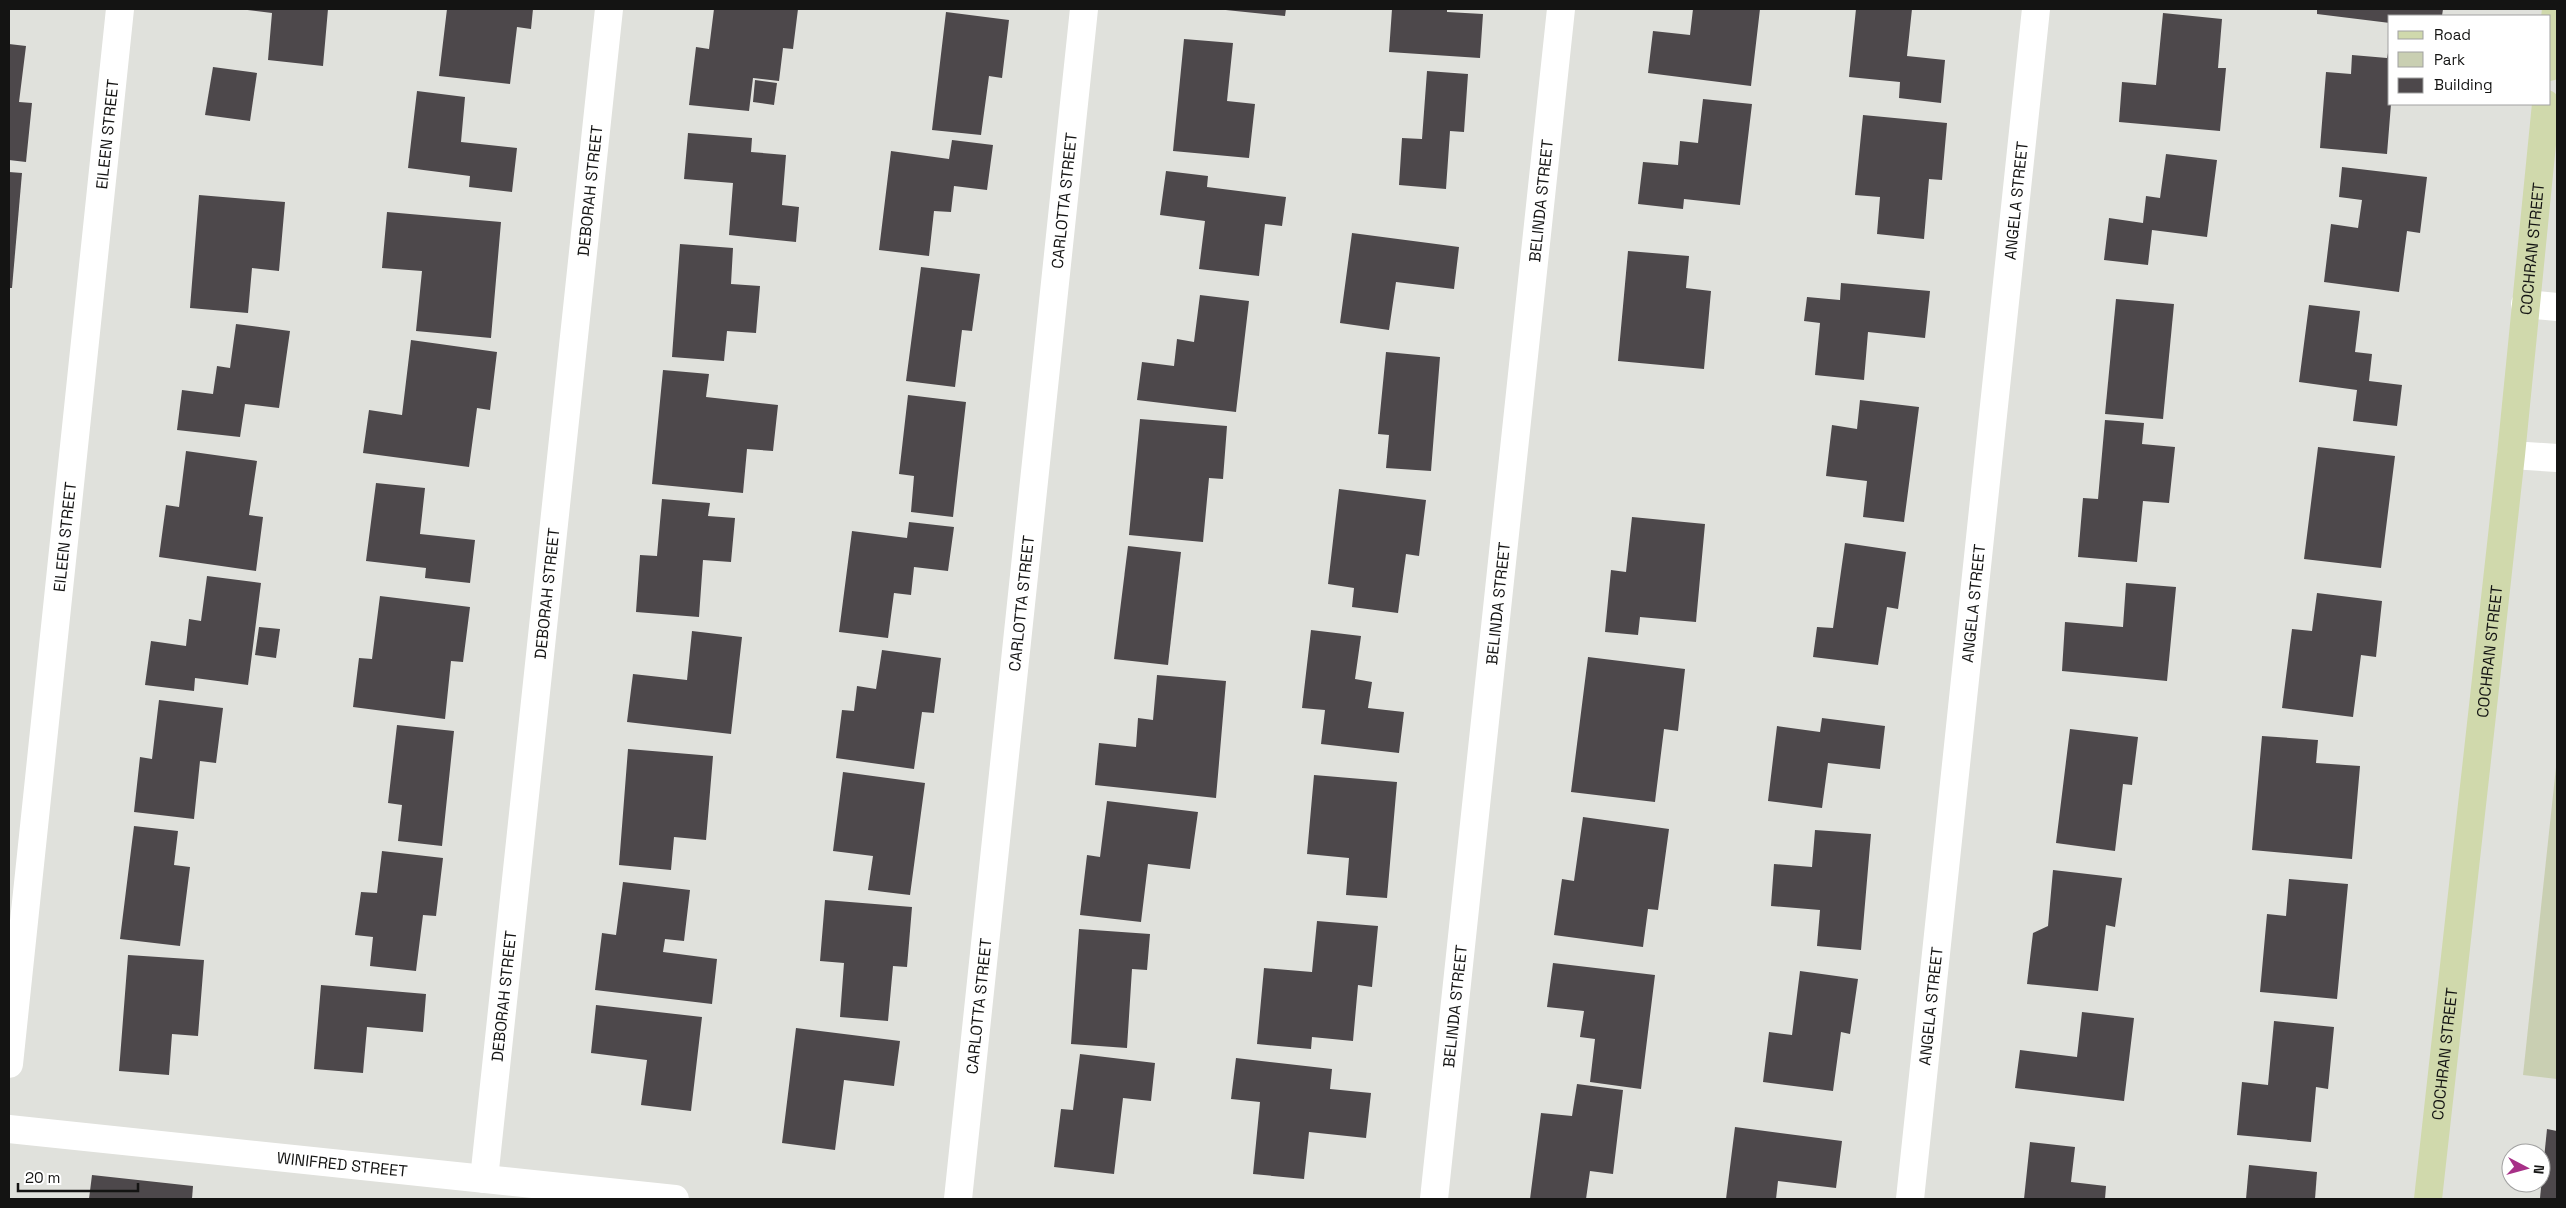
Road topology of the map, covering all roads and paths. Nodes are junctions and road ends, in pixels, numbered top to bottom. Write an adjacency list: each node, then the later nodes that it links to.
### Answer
1 (120, 9): 13 (street, EILEEN STREET)
2 (609, 9): 15 (street, DEBORAH STREET)
3 (1084, 9): 17 (street, CARLOTTA STREET)
4 (1561, 9): 18 (street, BELINDA STREET)
5 (2036, 9): 19 (street, ANGELA STREET)
6 (2556, 9): 7 (main road)
7 (2551, 57)
8 (2546, 105): 9 (main road, COCHRAN STREET)
9 (2525, 304): 10 (street); 11 (main road, COCHRAN STREET)
10 (2557, 307)
11 (2511, 455): 12 (street); 20 (main road, COCHRAN STREET)
12 (2557, 458)
13 (9, 1064)
14 (9, 1128): 15 (street, WINIFRED STREET)
15 (484, 1179): 16 (street, WINIFRED STREET)
16 (675, 1199)
17 (958, 1199)
18 (1434, 1199)
19 (1910, 1199)
20 (2428, 1199)

